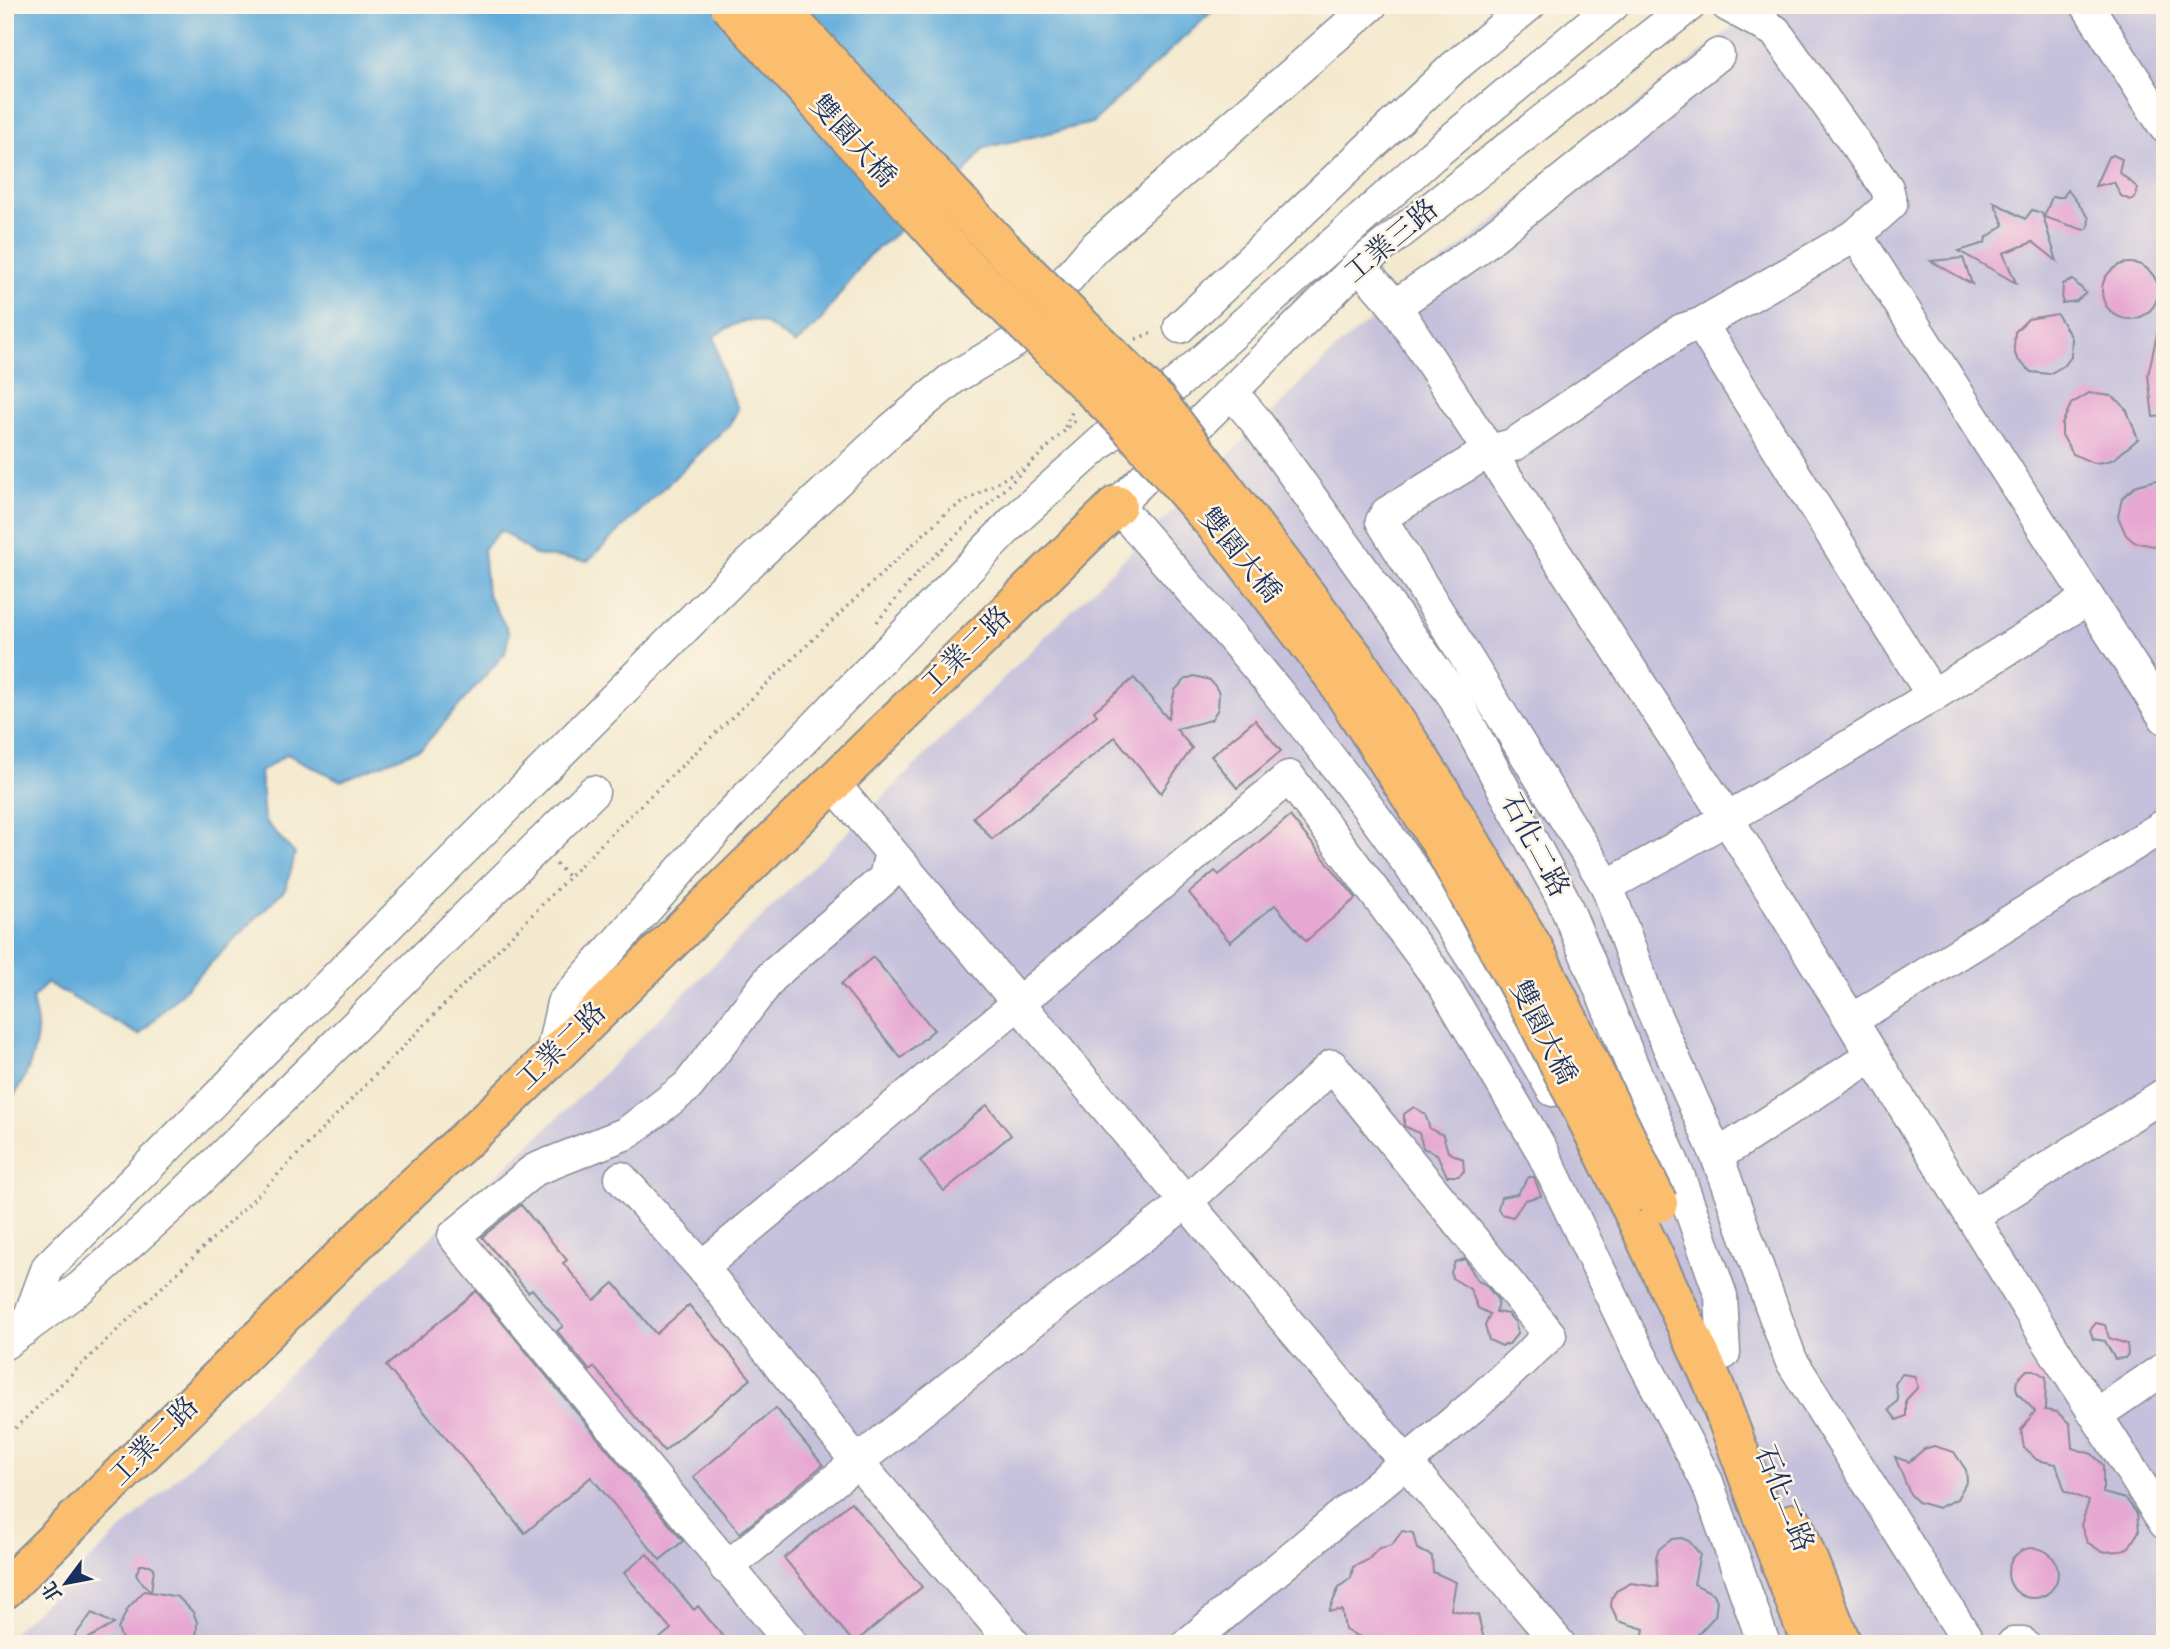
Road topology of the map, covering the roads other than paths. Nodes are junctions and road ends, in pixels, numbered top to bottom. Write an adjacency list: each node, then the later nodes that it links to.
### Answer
1 (729, 5): 18 (main road, 雙園大橋, bridge)
2 (776, 5): 17 (main road, 雙園大橋, bridge)
3 (1371, 5): 41 (street)
4 (1529, 5): 15 (street)
5 (1613, 5): 17 (street)
6 (1690, 5): 12 (street, 工業三路)
7 (1727, 5): 11 (street)
8 (2087, 5): 10 (street)
9 (1718, 55): 13 (street)
10 (2165, 127)
11 (1856, 235): 14 (street); 21 (street)
12 (1359, 265): 13 (street); 16 (street, 工業三路)
13 (1395, 306): 19 (street)
14 (1701, 324): 19 (street); 22 (street)
15 (1180, 327)
16 (1232, 393): 20 (street, 工業三路); 42 (street, 石化二路)
17 (1157, 401): 37 (main road, 雙園大橋, bridge)
18 (1125, 421): 33 (street); 37 (main road, 雙園大橋, bridge)
19 (1489, 451): 26 (street); 29 (street)
20 (1117, 505): 24 (main road, 工業二路); 42 (street, 石化二路)
21 (2087, 598): 22 (street); 23 (street)
22 (1933, 696): 26 (street)
23 (2165, 718)
24 (832, 782): 28 (street); 33 (main road, 工業二路)
25 (593, 792): 41 (street)
26 (1728, 820): 29 (street); 31 (street)
27 (2165, 825): 31 (street)
28 (891, 852): 30 (street); 48 (street)
29 (1607, 886): 35 (street)
30 (1019, 1004): 38 (street); 40 (street); 54 (street)
31 (1852, 1020): 32 (street)
32 (1873, 1055): 35 (street); 39 (street)
33 (551, 1058): 49 (main road, 工業二路)
34 (2165, 1094): 39 (street)
35 (1717, 1156): 57 (street)
36 (621, 1178): 40 (street)
37 (1642, 1200): 42 (main road, 石化二路)
38 (1186, 1202): 45 (street); 45 (street); 46 (street)
39 (1972, 1216): 44 (street)
40 (702, 1266): 46 (street)
41 (15, 1336)
42 (1718, 1368): 55 (main road, 石化二路); 56 (main road, 石化二路)
43 (2165, 1368): 44 (street)
44 (2096, 1415): 47 (street)
45 (1408, 1461): 52 (street); 53 (street)
46 (858, 1463): 48 (street); 51 (street)
47 (2165, 1523)
48 (726, 1568): 50 (street)
49 (5, 1589)
50 (792, 1644)
51 (1014, 1644)
52 (1188, 1644)
53 (1559, 1644)
54 (1763, 1644)
55 (1811, 1644)
56 (1842, 1644)
57 (1970, 1644)
58 (2013, 1644): 59 (street)
59 (2023, 1644)

